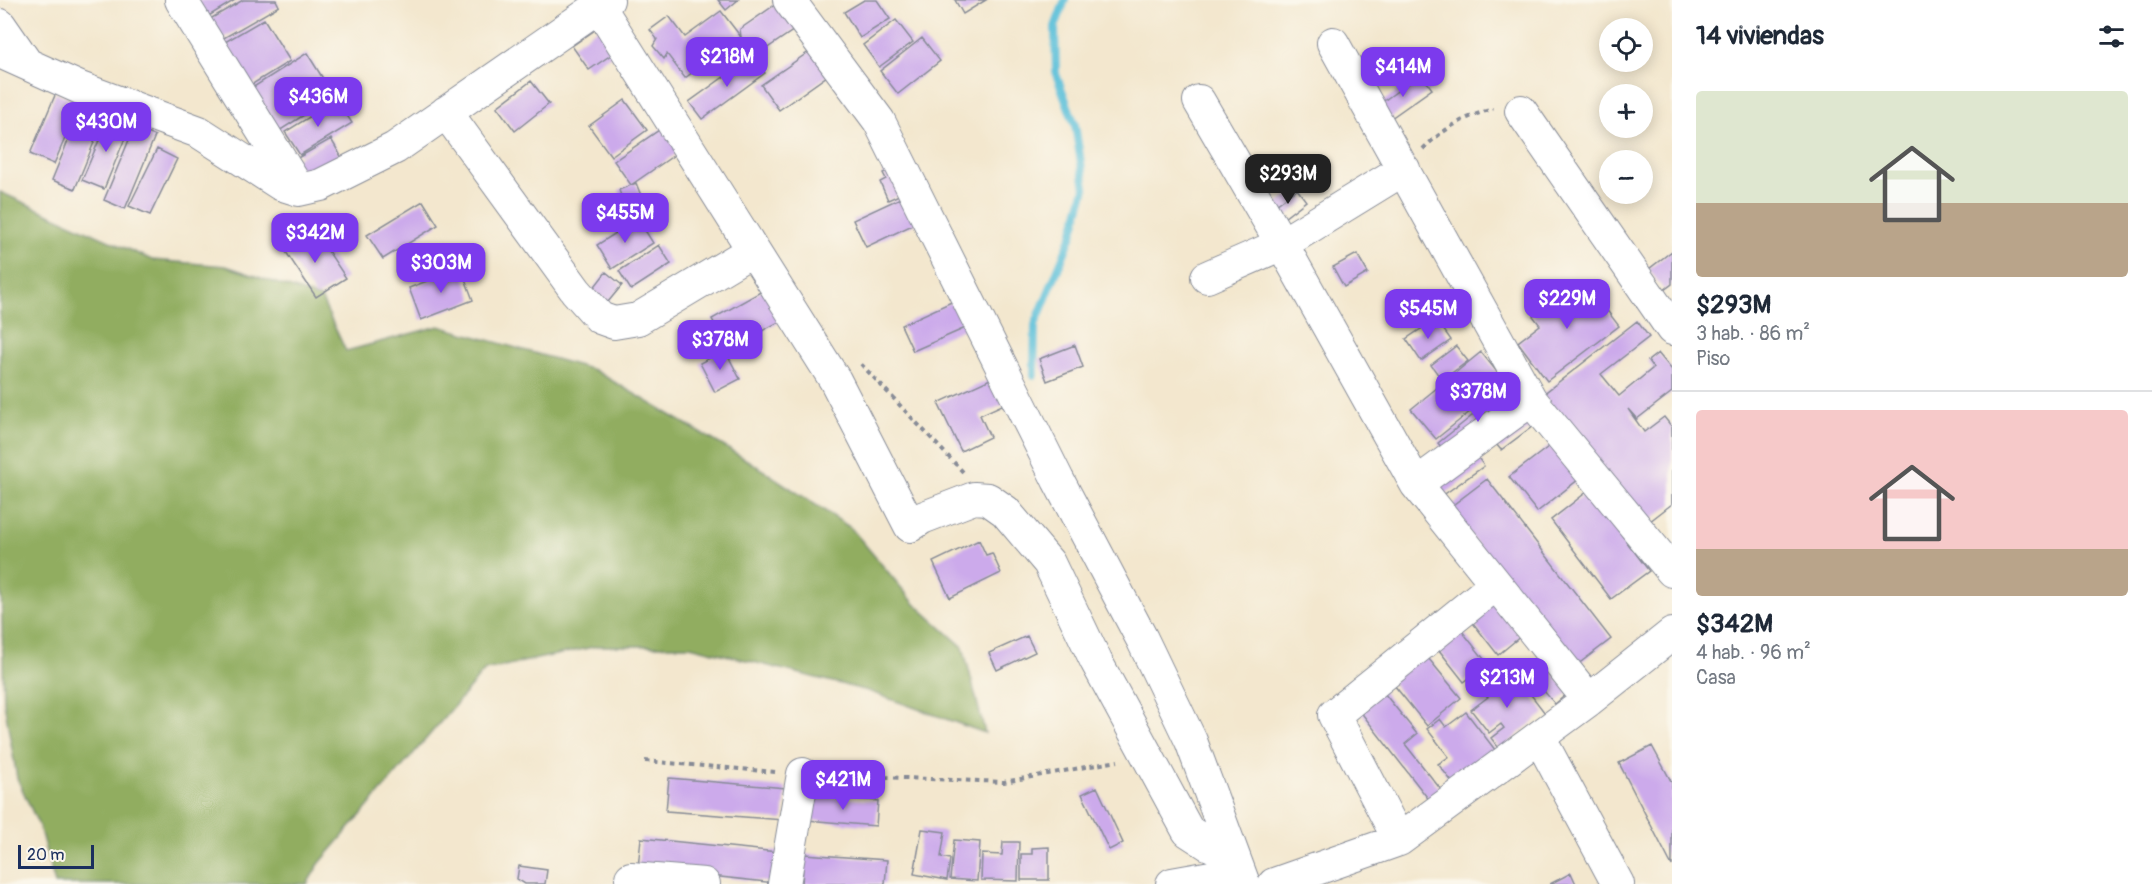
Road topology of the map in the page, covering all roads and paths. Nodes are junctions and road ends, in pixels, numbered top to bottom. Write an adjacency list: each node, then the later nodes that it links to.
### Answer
1 (181, 0): 11 (street)
2 (789, 0): 23 (street)
3 (604, 3): 9 (street); 13 (street)
4 (0, 25): 6 (street)
5 (1333, 43): 10 (street)
6 (14, 58): 11 (street)
7 (1199, 101): 12 (street)
8 (1521, 111): 10 (path); 15 (street)
9 (446, 112): 11 (street); 13 (street)
10 (1404, 169): 12 (street); 17 (street)
11 (299, 190)
12 (1282, 244): 14 (street); 18 (street)
13 (753, 250): 19 (street)
14 (1207, 277)
15 (1672, 329)
16 (858, 361): 19 (path)
17 (1532, 400): 18 (street); 20 (street)
18 (1416, 484): 21 (street)
19 (988, 499): 25 (street)
20 (1672, 571)
21 (1496, 584): 24 (street); 30 (street)
22 (1672, 634): 24 (street)
23 (1165, 686): 25 (street); 31 (street)
24 (1589, 700): 26 (street)
25 (1128, 720): 27 (street)
26 (1539, 737): 30 (street); 37 (street)
27 (1147, 756): 29 (path); 31 (street)
28 (645, 761): 29 (path)
29 (803, 774): 34 (street)
30 (1399, 840): 36 (street)
31 (1239, 871): 35 (street)
32 (631, 878): 33 (street)
33 (704, 884)
34 (784, 884)
35 (1172, 884)
36 (1274, 884)
37 (1618, 884)

